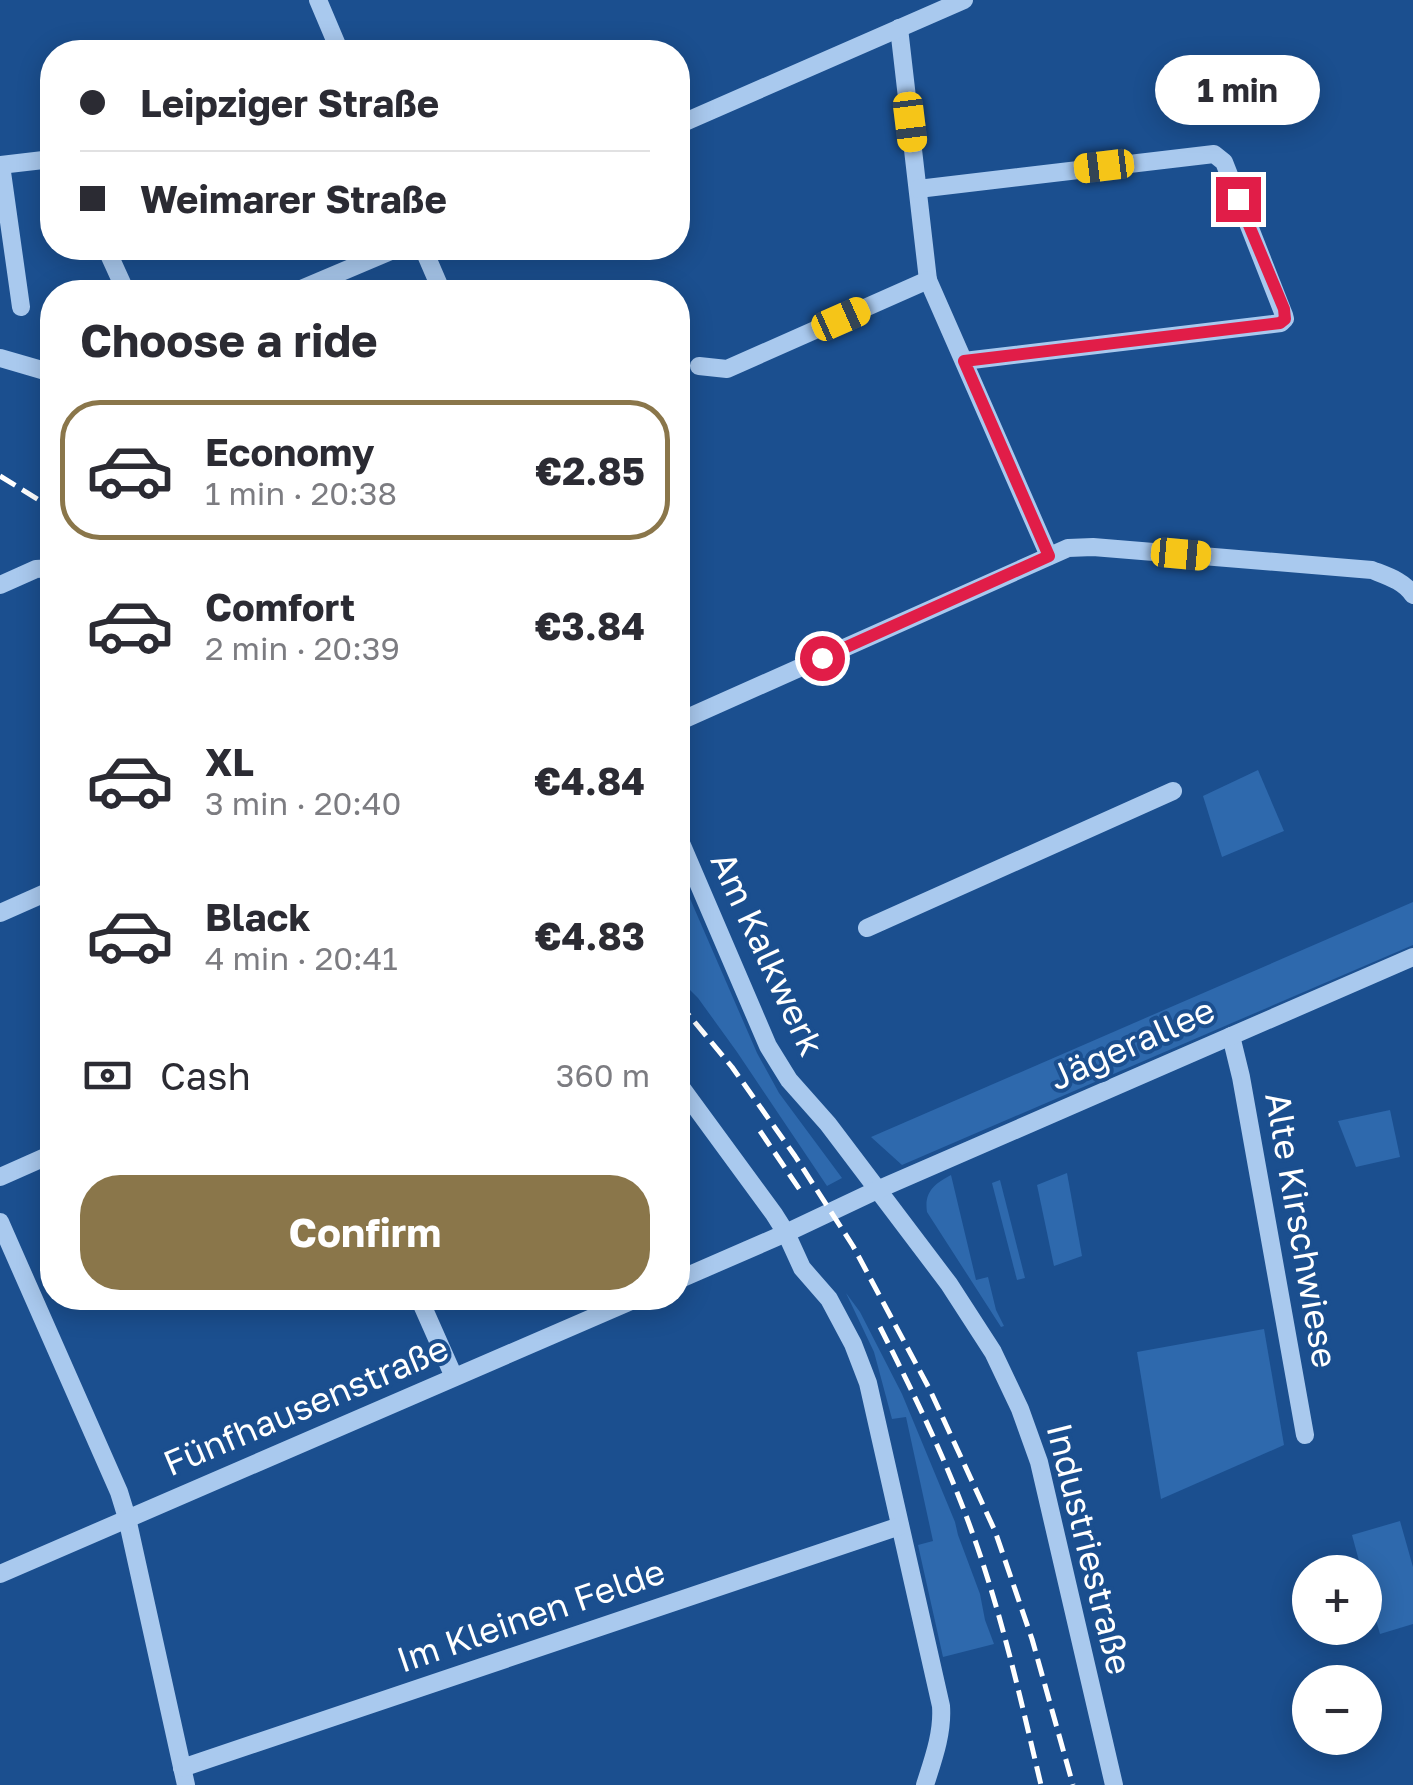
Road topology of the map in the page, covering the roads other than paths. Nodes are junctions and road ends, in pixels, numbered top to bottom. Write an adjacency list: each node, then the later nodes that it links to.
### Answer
1 (318, 0): 4 (street)
2 (964, 0): 3 (street)
3 (899, 28): 5 (street); 8 (street)
4 (329, 40)
5 (690, 120)
6 (40, 160): 7 (street)
7 (1, 165): 12 (street)
8 (918, 189): 11 (street); 14 (street)
9 (370, 260): 10 (street)
10 (322, 280)
11 (928, 280): 14 (street); 15 (street)
12 (21, 307)
13 (0, 358): 16 (street)
14 (964, 361): 17 (street)
15 (698, 366)
16 (40, 370)
17 (1049, 556): 20 (street); 21 (street)
18 (40, 570): 19 (street)
19 (0, 584)
20 (1413, 596)
21 (690, 717)
22 (1173, 791): 26 (street)
23 (690, 864): 32 (street, Am Kalkwerk)
24 (40, 895): 25 (street)
25 (0, 913)
26 (867, 928)
27 (1413, 957): 28 (street, Jägerallee)
28 (1231, 1036): 32 (street, Jägerallee); 39 (street, Alte Kirschwiese)
29 (690, 1099): 34 (street)
30 (40, 1160): 31 (street)
31 (0, 1178)
32 (877, 1190): 34 (street); 45 (street, Industriestraße)
33 (0, 1222): 40 (street)
34 (786, 1233): 35 (street); 41 (street)
35 (690, 1275)
36 (425, 1310): 38 (street)
37 (610, 1310): 38 (street, Fünfhausenstraße)
38 (454, 1377): 40 (street, Fünfhausenstraße)
39 (1305, 1436)
40 (128, 1518): 42 (street, Fünfhausenstraße); 43 (street)
41 (900, 1526): 43 (street, Im Kleinen Felde); 44 (street)
42 (0, 1574)
43 (184, 1777)
44 (924, 1785)
45 (1114, 1785)

